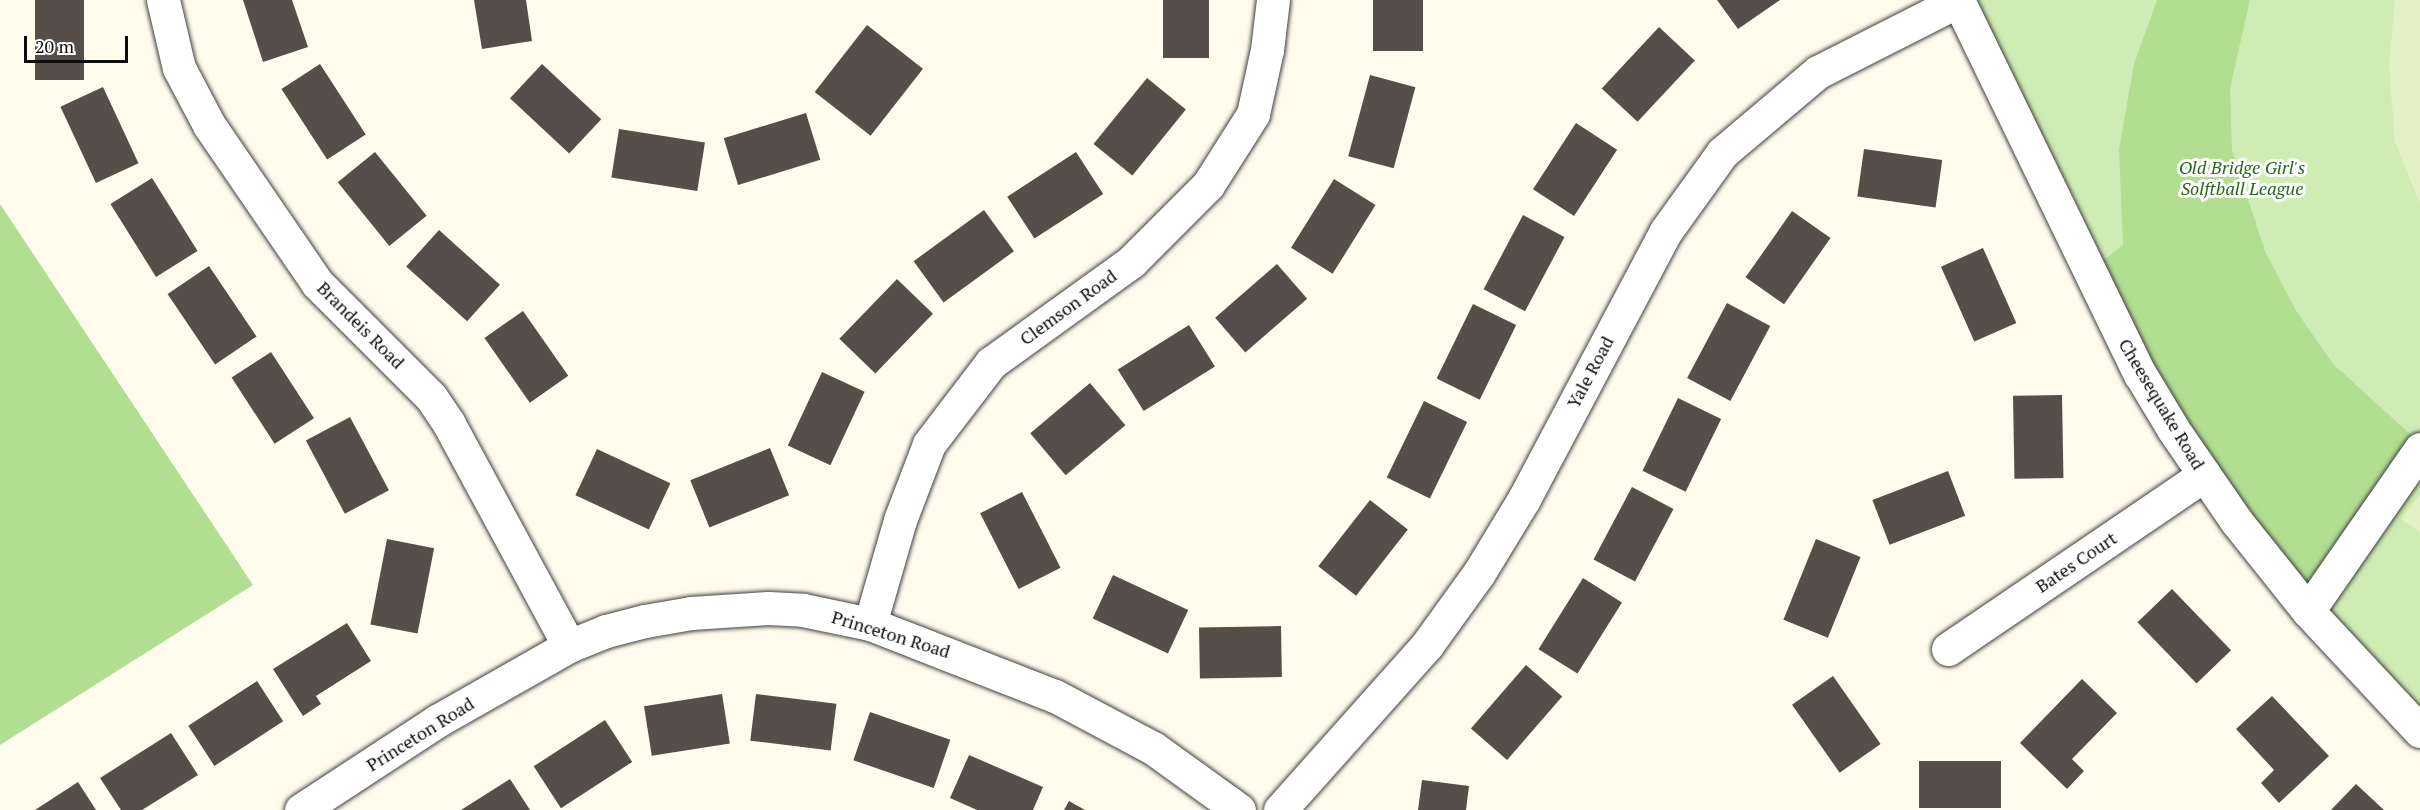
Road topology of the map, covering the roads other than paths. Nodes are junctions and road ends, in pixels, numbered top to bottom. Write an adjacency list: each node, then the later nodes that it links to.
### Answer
1 (163, 0): 8 (street, Brandeis Road)
2 (1273, 0): 7 (street, Clemson Road)
3 (1958, 0): 5 (street, Cheesequake Road); 13 (street, Yale Road)
4 (2420, 449): 6 (street)
5 (2204, 475): 6 (street, Cheesequake Road); 9 (street, Bates Court)
6 (2308, 611): 10 (street, Cheesequake Road)
7 (870, 624): 8 (street, Princeton Road); 12 (street, Princeton Road)
8 (569, 646): 11 (street, Princeton Road)
9 (1948, 649)
10 (2420, 730)
11 (301, 810)
12 (1239, 810)
13 (1280, 810)

